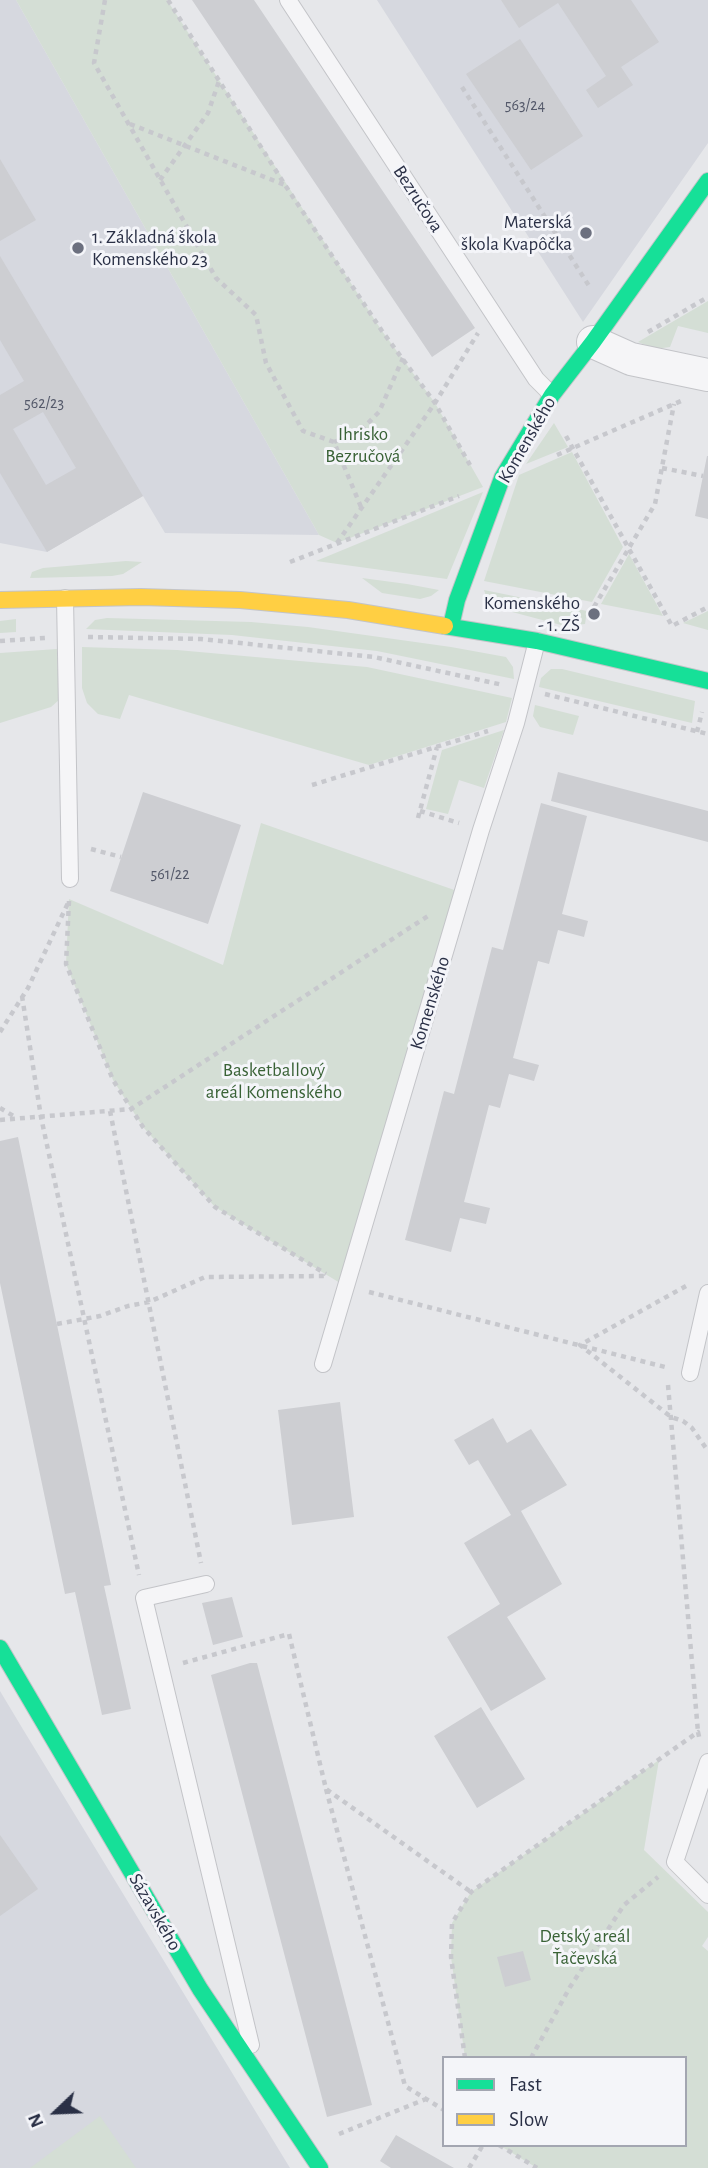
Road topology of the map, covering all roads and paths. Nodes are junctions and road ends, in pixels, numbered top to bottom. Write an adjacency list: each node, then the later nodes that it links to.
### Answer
1 (105, 0): 6 (path)
2 (169, 0): 4 (path)
3 (288, 0): 12 (lane, Bezručova)
4 (219, 81): 7 (path); 10 (path)
5 (462, 87): 13 (path)
6 (130, 124): 7 (path); 8 (path)
7 (185, 146): 8 (path); 10 (path)
8 (160, 180): 19 (path)
9 (708, 181): 13 (street, Komenského)
10 (285, 185): 14 (path)
11 (708, 297): 13 (path)
12 (491, 311): 16 (lane, Bezručova); 17 (path)
13 (606, 338): 15 (street); 16 (street, Komenského)
14 (403, 358): 17 (path); 19 (path)
15 (708, 375)
16 (550, 398): 25 (path); 30 (street, Komenského)
17 (435, 403): 21 (path); 23 (path)
18 (674, 404): 20 (path)
19 (334, 442): 23 (path)
20 (662, 468): 22 (path); 25 (path)
21 (476, 475)
22 (703, 477)
23 (361, 507): 24 (path)
24 (337, 544)
25 (629, 549): 28 (path); 29 (path)
26 (65, 598): 27 (street); 30 (street); 31 (lane)
27 (0, 600)
28 (594, 607)
29 (708, 607)
30 (451, 626): 33 (street)
31 (65, 637): 32 (path); 35 (path); 43 (lane)
32 (0, 641)
33 (537, 641): 34 (street); 35 (lane, Komenského)
34 (708, 681)
35 (524, 689): 36 (lane, Komenského); 37 (path)
36 (516, 723): 38 (path); 42 (lane, Komenského)
37 (708, 734)
38 (437, 747): 39 (path); 40 (path)
39 (312, 785)
40 (420, 811): 41 (path); 42 (path)
41 (418, 818)
42 (481, 830): 44 (lane, Komenského)
43 (70, 879): 45 (path)
44 (463, 893): 49 (path); 55 (lane, Komenského)
45 (69, 899): 46 (path); 49 (path)
46 (22, 996): 47 (path); 51 (path)
47 (0, 1032)
48 (0, 1108): 52 (path)
49 (131, 1109): 50 (path); 57 (path)
50 (110, 1111): 51 (path); 57 (path)
51 (41, 1117): 52 (path); 58 (path)
52 (18, 1119): 53 (path)
53 (0, 1120)
54 (696, 1280): 60 (path)
55 (345, 1286): 60 (path); 61 (lane, Komenského)
56 (708, 1293): 63 (lane)
57 (149, 1302): 58 (path); 66 (path)
58 (84, 1319): 59 (path); 67 (path)
59 (57, 1324)
60 (580, 1345): 62 (path); 64 (path)
61 (323, 1364)
62 (667, 1367): 63 (path); 64 (path)
63 (690, 1373)
64 (671, 1417): 65 (path); 70 (path)
65 (708, 1451)
66 (206, 1584): 67 (lane)
67 (144, 1598): 78 (lane)
68 (0, 1648): 78 (street, Sázavského)
69 (181, 1663): 72 (path)
70 (698, 1732): 71 (path); 74 (path)
71 (707, 1765): 73 (lane)
72 (326, 1789): 74 (path); 79 (path)
73 (675, 1862): 75 (lane); 77 (path)
74 (471, 1892): 76 (path)
75 (708, 1895)
76 (465, 2056)
77 (532, 2056)
78 (259, 2081): 84 (street, Sázavského)
79 (426, 2099): 80 (path); 81 (path)
80 (442, 2109)
81 (331, 2137)
82 (482, 2147): 85 (path)
83 (502, 2147): 86 (path)
84 (320, 2168)
85 (469, 2168)
86 (537, 2168)

